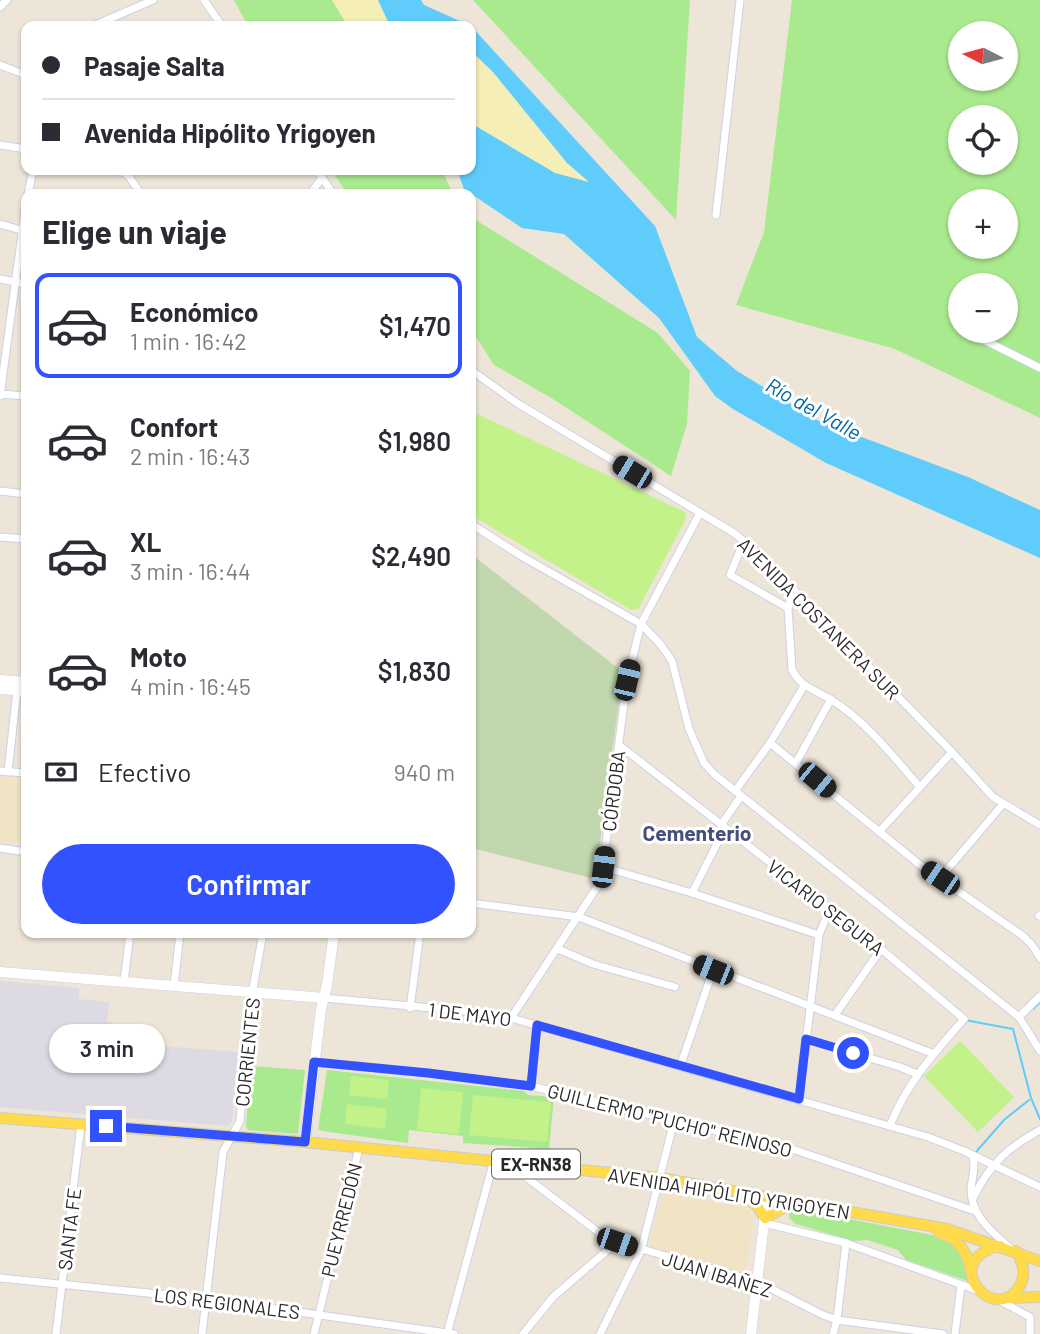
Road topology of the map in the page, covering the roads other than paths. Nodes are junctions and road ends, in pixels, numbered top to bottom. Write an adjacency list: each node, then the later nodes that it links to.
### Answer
1 (153, 0): 4 (street)
2 (204, 0): 5 (street)
3 (740, 0): 14 (street)
4 (105, 21)
5 (219, 21)
6 (0, 65): 7 (street)
7 (21, 73)
8 (0, 145): 9 (street)
9 (21, 148)
10 (321, 175): 11 (street)
11 (323, 178): 12 (street); 13 (street)
12 (314, 189)
13 (330, 189)
14 (716, 215)
15 (0, 224): 16 (street)
16 (21, 230): 18 (street)
17 (0, 279): 18 (street)
18 (14, 282): 19 (street); 20 (street)
19 (21, 283)
20 (3, 337): 24 (street)
21 (990, 343): 22 (street)
22 (1040, 368)
23 (476, 374): 28 (street, AVENIDA COSTANERA SUR)
24 (0, 395): 25 (street)
25 (21, 396)
26 (0, 492): 27 (street)
27 (21, 494)
28 (700, 513): 32 (street, AVENIDA COSTANERA SUR); 35 (street, CÓRDOBA)
29 (476, 527): 35 (street)
30 (0, 537): 31 (street)
31 (21, 539)
32 (744, 541): 33 (street, AVENIDA COSTANERA SUR); 34 (street)
33 (793, 590): 34 (street); 45 (street, AVENIDA COSTANERA SUR)
34 (788, 608): 38 (street)
35 (641, 624): 44 (street, CÓRDOBA); 49 (street)
36 (0, 680): 37 (street)
37 (21, 682)
38 (804, 686): 42 (street); 43 (street)
39 (0, 689): 40 (street)
40 (21, 691)
41 (21, 695): 47 (street)
42 (831, 699): 46 (street); 48 (street)
43 (769, 743): 46 (street); 49 (street)
44 (619, 746): 52 (street, VICARIO SEGURA); 56 (street, CÓRDOBA)
45 (952, 752): 48 (street); 50 (street, AVENIDA COSTANERA SUR)
46 (796, 762): 53 (street)
47 (4, 771)
48 (919, 786): 53 (street)
49 (738, 793): 52 (street); 82 (street)
50 (1003, 804): 51 (street, AVENIDA COSTANERA SUR); 57 (street)
51 (1040, 825)
52 (723, 826): 58 (street); 60 (street, VICARIO SEGURA)
53 (878, 832): 57 (street)
54 (0, 848): 55 (street)
55 (21, 851)
56 (603, 867): 58 (street); 61 (street, CÓRDOBA)
57 (940, 878): 70 (street)
58 (692, 893): 62 (street)
59 (476, 904): 61 (street)
60 (829, 910): 62 (street); 69 (street, VICARIO SEGURA)
61 (579, 918): 68 (street, CÓRDOBA); 71 (street)
62 (819, 935): 79 (street)
63 (129, 938): 73 (street)
64 (179, 938): 74 (street)
65 (262, 938): 76 (street, CORRIENTES)
66 (333, 938): 78 (street)
67 (419, 938): 80 (street)
68 (558, 949): 75 (street); 83 (street, CÓRDOBA)
69 (881, 949): 81 (street); 87 (street, VICARIO SEGURA)
70 (1040, 958)
71 (713, 970): 79 (street); 89 (street)
72 (0, 972): 73 (street, 1 DE MAYO)
73 (124, 982): 74 (street, 1 DE MAYO)
74 (174, 986): 76 (street, 1 DE MAYO)
75 (675, 987)
76 (253, 993): 78 (street, 1 DE MAYO); 98 (street, CORRIENTES)
77 (1040, 996): 82 (street)
78 (324, 998): 80 (street, 1 DE MAYO); 88 (street)
79 (809, 1006): 81 (street); 85 (street)
80 (410, 1008): 83 (street, 1 DE MAYO)
81 (835, 1015): 87 (street)
82 (1019, 1017): 86 (street)
83 (511, 1018): 84 (street, 1 DE MAYO)
84 (537, 1025): 89 (street, 1 DE MAYO); 91 (street)
85 (806, 1039): 90 (street); 92 (street)
86 (1040, 1051)
87 (934, 1054): 90 (street)
88 (314, 1062): 91 (street, GUILLERMO "PUCHO" REINOSO); 99 (street)
89 (680, 1067): 92 (street, 1 DE MAYO)
90 (917, 1074): 96 (street)
91 (531, 1086): 94 (street, GUILLERMO "PUCHO" REINOSO)
92 (799, 1099): 96 (street, 1 DE MAYO)
93 (0, 1118): 95 (main road, AVENIDA HIPÓLITO YRIGOYEN / EX-RN38)
94 (674, 1121): 105 (street); 111 (street, GUILLERMO "PUCHO" REINOSO)
95 (81, 1124): 98 (main road, AVENIDA HIPÓLITO YRIGOYEN / EX-RN38); 123 (street, SANTA FE)
96 (890, 1125): 101 (street, 1 DE MAYO)
97 (1040, 1130): 104 (street)
98 (232, 1136): 99 (main road, AVENIDA HIPÓLITO YRIGOYEN / EX-RN38); 127 (street, CORRIENTES)
99 (305, 1142): 100 (main road, AVENIDA HIPÓLITO YRIGOYEN / EX-RN38)
100 (359, 1148): 102 (main road, AVENIDA HIPÓLITO YRIGOYEN / EX-RN38); 129 (street, PUEYRREDÓN)
101 (973, 1155): 104 (street, 1 DE MAYO); 109 (street)
102 (494, 1160): 103 (main road, AVENIDA HIPÓLITO YRIGOYEN / EX-RN38); 134 (street)
103 (515, 1162): 105 (main road, AVENIDA HIPÓLITO YRIGOYEN / EX-RN38); 114 (street, JUAN IBAÑEZ)
104 (992, 1165): 106 (street, 1 DE MAYO); 109 (street)
105 (660, 1178): 107 (main road, AVENIDA HIPÓLITO YRIGOYEN / EX-RN38); 118 (street)
106 (1040, 1187)
107 (736, 1191): 108 (main road, AVENIDA HIPÓLITO YRIGOYEN / EX-RN38); 112 (main road)
108 (767, 1197): 110 (main road, AVENIDA HIPÓLITO YRIGOYEN / EX-RN38); 112 (street)
109 (972, 1199): 111 (street)
110 (799, 1203): 112 (main road); 113 (main road, AVENIDA HIPÓLITO YRIGOYEN / EX-RN38)
111 (975, 1211): 117 (street)
112 (764, 1220): 115 (street); 122 (street)
113 (913, 1224): 116 (main road, AVENIDA HIPÓLITO YRIGOYEN / EX-RN38); 120 (main road, AVENIDA HIPÓLITO YRIGOYEN / EX-RN38)
114 (617, 1242): 118 (street, JUAN IBAÑEZ); 136 (street)
115 (846, 1243): 124 (street); 130 (street)
116 (1000, 1246): 117 (main road, EX-RN38); 120 (main road)
117 (1014, 1250): 119 (main road, EX-RN38); 128 (main road)
118 (641, 1251): 122 (street, JUAN IBAÑEZ); 137 (street)
119 (1040, 1261)
120 (972, 1271): 125 (main road, EX-RN38)
121 (0, 1278): 123 (street, LOS REGIONALES)
122 (758, 1282): 130 (street, JUAN IBAÑEZ); 138 (street)
123 (62, 1285): 127 (street, LOS REGIONALES); 131 (street, SANTA FE)
124 (961, 1285): 125 (street); 141 (street)
125 (979, 1291): 128 (main road)
126 (1039, 1297): 128 (main road)
127 (206, 1299): 129 (street, LOS REGIONALES); 132 (street, CORRIENTES)
128 (999, 1299): 142 (street)
129 (318, 1314): 133 (street, PUEYRREDÓN); 134 (street, LOS REGIONALES)
130 (837, 1320): 139 (street); 140 (street, JUAN IBAÑEZ)
131 (56, 1334)
132 (202, 1334)
133 (314, 1334)
134 (447, 1334): 135 (street, LOS REGIONALES)
135 (454, 1334)
136 (523, 1334)
137 (600, 1334)
138 (751, 1334)
139 (833, 1334)
140 (943, 1334)
141 (955, 1334)
142 (1030, 1334)

